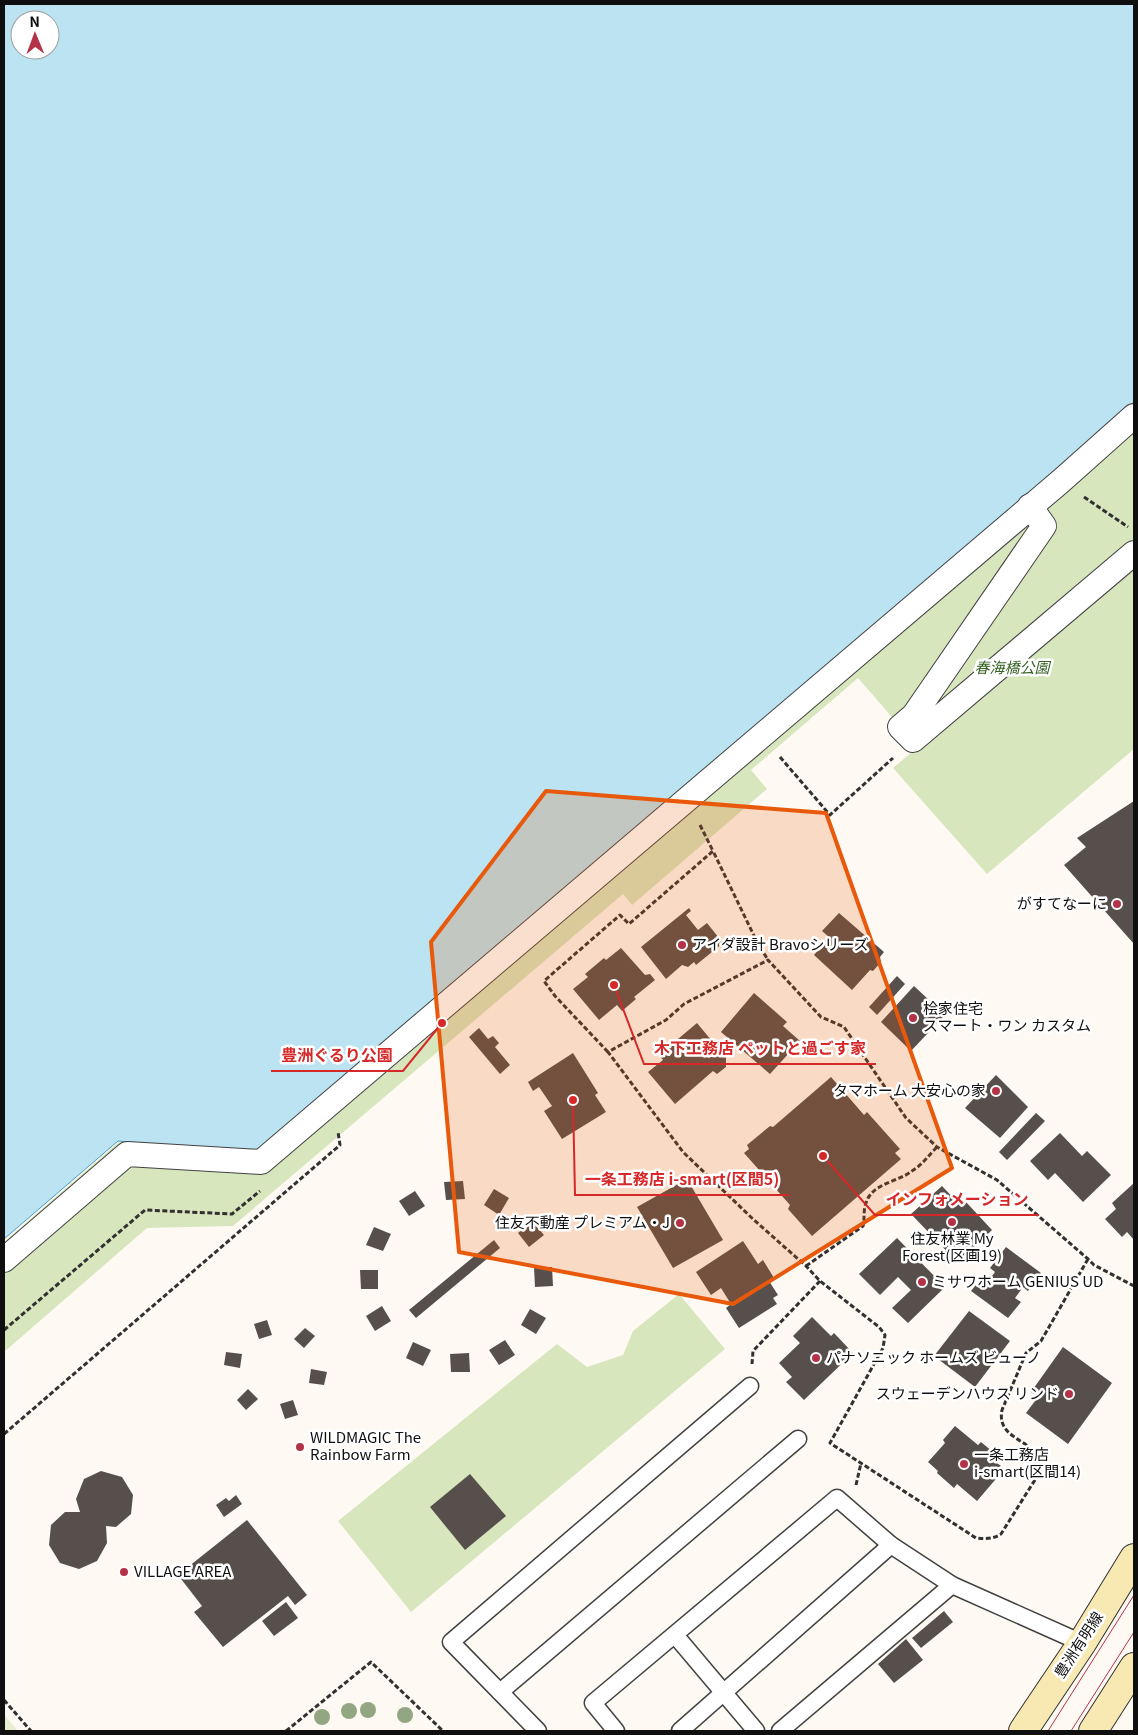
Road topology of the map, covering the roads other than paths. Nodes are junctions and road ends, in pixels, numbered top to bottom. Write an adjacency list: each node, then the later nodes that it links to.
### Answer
1 (1134, 416): 2 (street)
2 (1030, 506): 3 (street); 4 (street)
3 (1134, 553)
4 (4, 1260)
5 (750, 1386): 13 (lane)
6 (798, 1439): 13 (lane)
7 (891, 1545): 9 (lane); 10 (lane); 14 (lane)
8 (1134, 1558): 11 (main road, 豊洲有明線)
9 (952, 1585): 11 (lane); 19 (lane)
10 (676, 1635): 14 (lane); 16 (lane)
11 (1082, 1643): 20 (main road, 豊洲有明線)
12 (1134, 1667): 21 (main road)
13 (500, 1692): 15 (lane)
14 (724, 1693): 17 (lane); 18 (lane)
15 (538, 1731)
16 (616, 1731)
17 (680, 1731)
18 (756, 1731)
19 (780, 1731)
20 (1023, 1731)
21 (1093, 1731)

